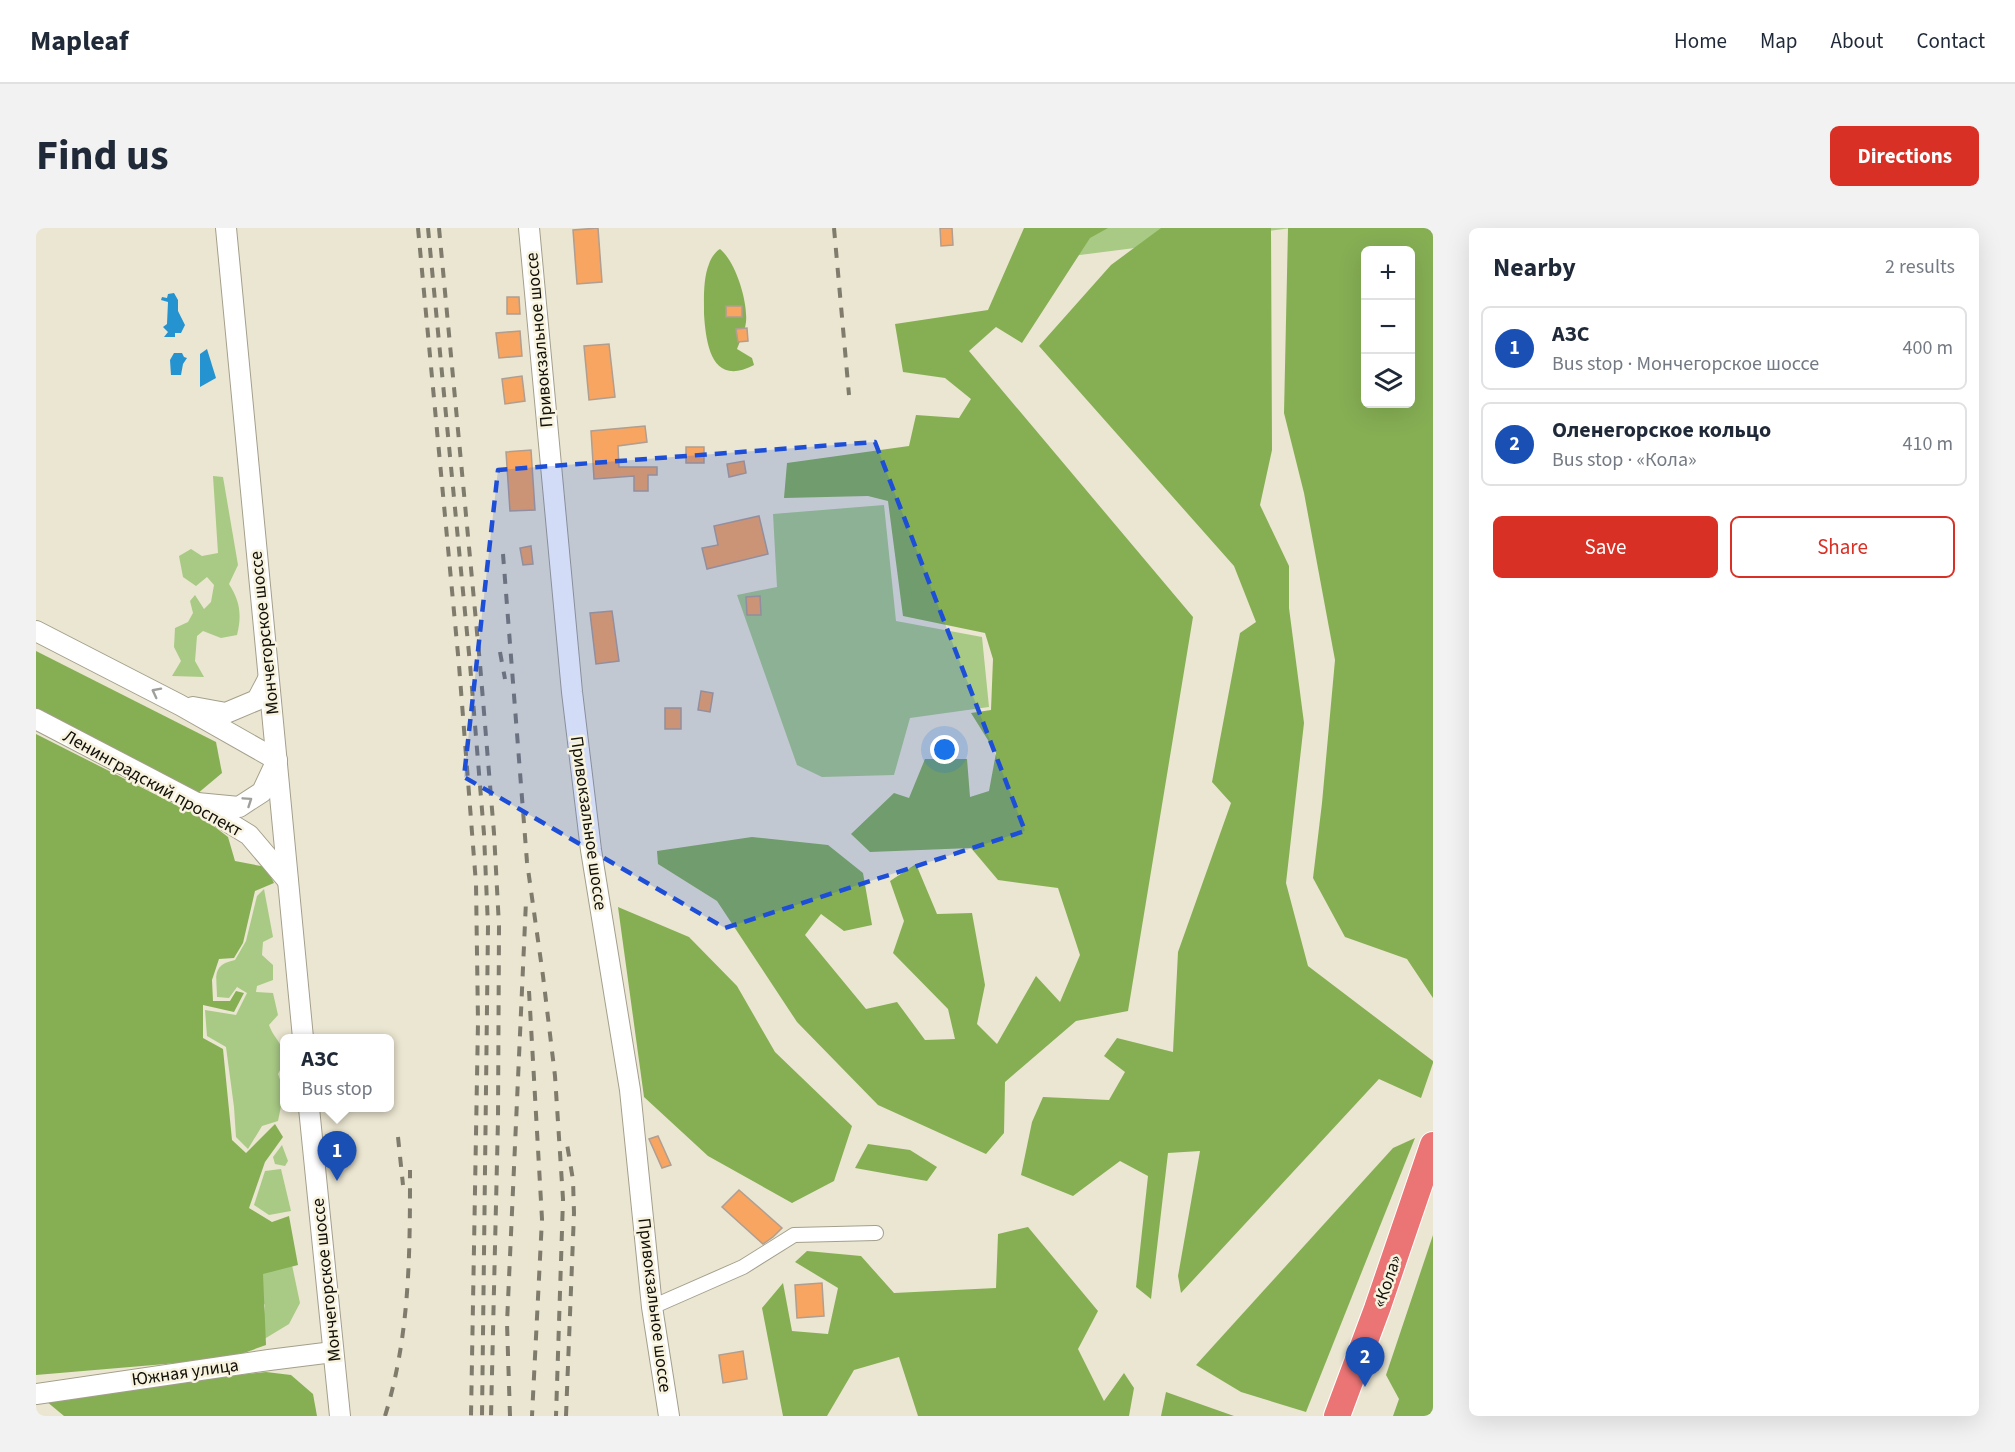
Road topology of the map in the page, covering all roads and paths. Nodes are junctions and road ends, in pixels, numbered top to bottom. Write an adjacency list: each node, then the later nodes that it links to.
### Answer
1 (226, 228): 4 (street, Мончегорское шоссе)
2 (529, 228): 14 (street, Привокзальное шоссе)
3 (36, 631): 5 (street, one-way to 3)
4 (268, 679): 5 (street); 7 (street, Мончегорское шоссе)
5 (180, 705): 7 (street)
6 (36, 719): 8 (street, Ленинградский проспект)
7 (277, 760): 8 (street, one-way to 7); 9 (street, Мончегорское шоссе)
8 (197, 803): 9 (street, Ленинградский проспект)
9 (288, 881): 10 (street, Мончегорское шоссе)
10 (303, 1034)
11 (309, 1112): 15 (street, Мончегорское шоссе)
12 (1433, 1144): 19 (highway, «Кола»)
13 (876, 1233): 14 (street)
14 (652, 1307): 18 (street, Привокзальное шоссе)
15 (333, 1352): 16 (street, Южная улица); 17 (street, Мончегорское шоссе)
16 (36, 1394)
17 (340, 1416)
18 (669, 1416)
19 (1337, 1416)

